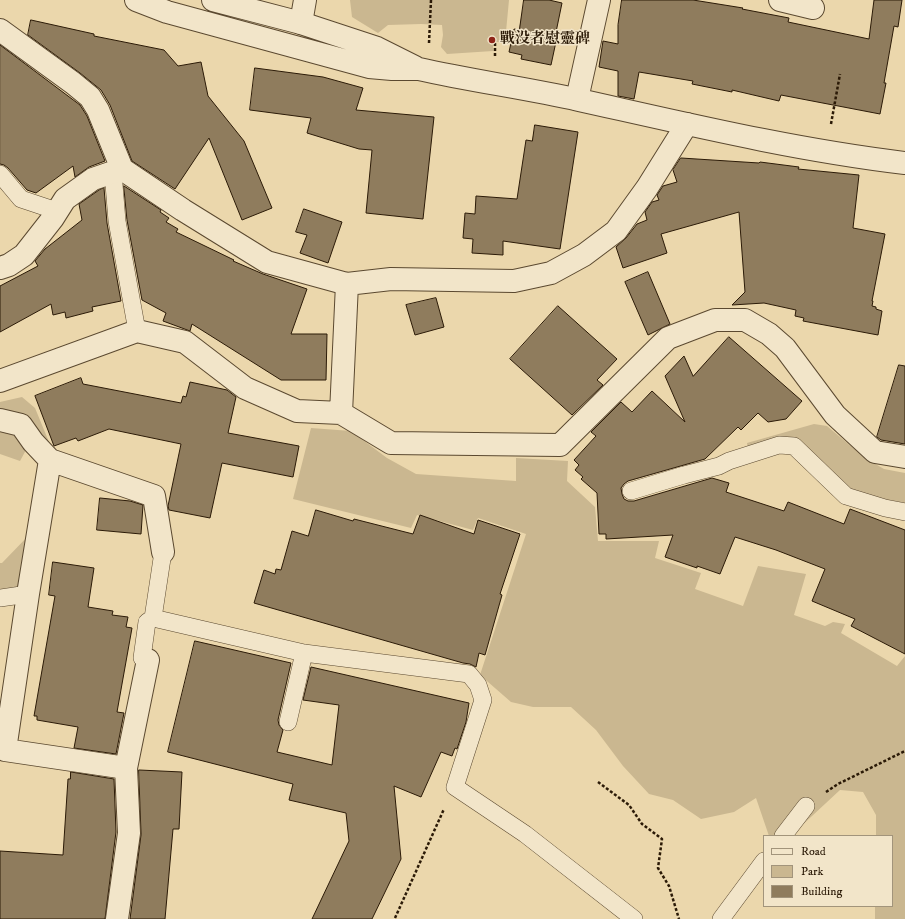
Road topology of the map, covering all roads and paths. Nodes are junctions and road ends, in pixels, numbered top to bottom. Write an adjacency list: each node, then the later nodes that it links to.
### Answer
1 (136, 0): 13 (street)
2 (213, 0): 8 (street)
3 (305, 0): 8 (street)
4 (431, 0): 11 (path)
5 (599, 0): 15 (street)
6 (780, 0): 7 (street)
7 (812, 8)
8 (301, 23): 13 (street)
9 (0, 30): 19 (street)
10 (495, 43): 12 (path)
11 (429, 49)
12 (495, 57)
13 (419, 69): 15 (street)
14 (840, 74): 16 (path)
15 (577, 100): 17 (street)
16 (834, 107)
17 (687, 124): 18 (street); 23 (street)
18 (905, 163)
19 (118, 171): 21 (street); 23 (street); 24 (lane)
20 (0, 174): 21 (lane)
21 (57, 211): 22 (street)
22 (0, 268)
23 (347, 284): 26 (street)
24 (137, 331): 25 (street); 26 (street)
25 (0, 381)
26 (341, 413): 28 (street)
27 (0, 420): 29 (street)
28 (905, 458)
29 (50, 460): 32 (street); 33 (street)
30 (631, 491): 31 (lane)
31 (905, 512)
32 (163, 552): 35 (lane)
33 (28, 594): 34 (lane); 39 (street)
34 (0, 598)
35 (153, 618): 36 (lane); 37 (lane)
36 (304, 653): 38 (lane); 43 (lane)
37 (148, 660): 41 (street)
38 (288, 722)
39 (2, 749): 41 (street)
40 (905, 751): 44 (path)
41 (126, 768): 48 (street)
42 (598, 782): 50 (path)
43 (455, 787): 47 (path); 49 (lane)
44 (806, 806): 45 (lane)
45 (784, 835)
46 (763, 862): 51 (lane)
47 (395, 918)
48 (117, 919)
49 (634, 919)
50 (679, 919)
51 (721, 919)

